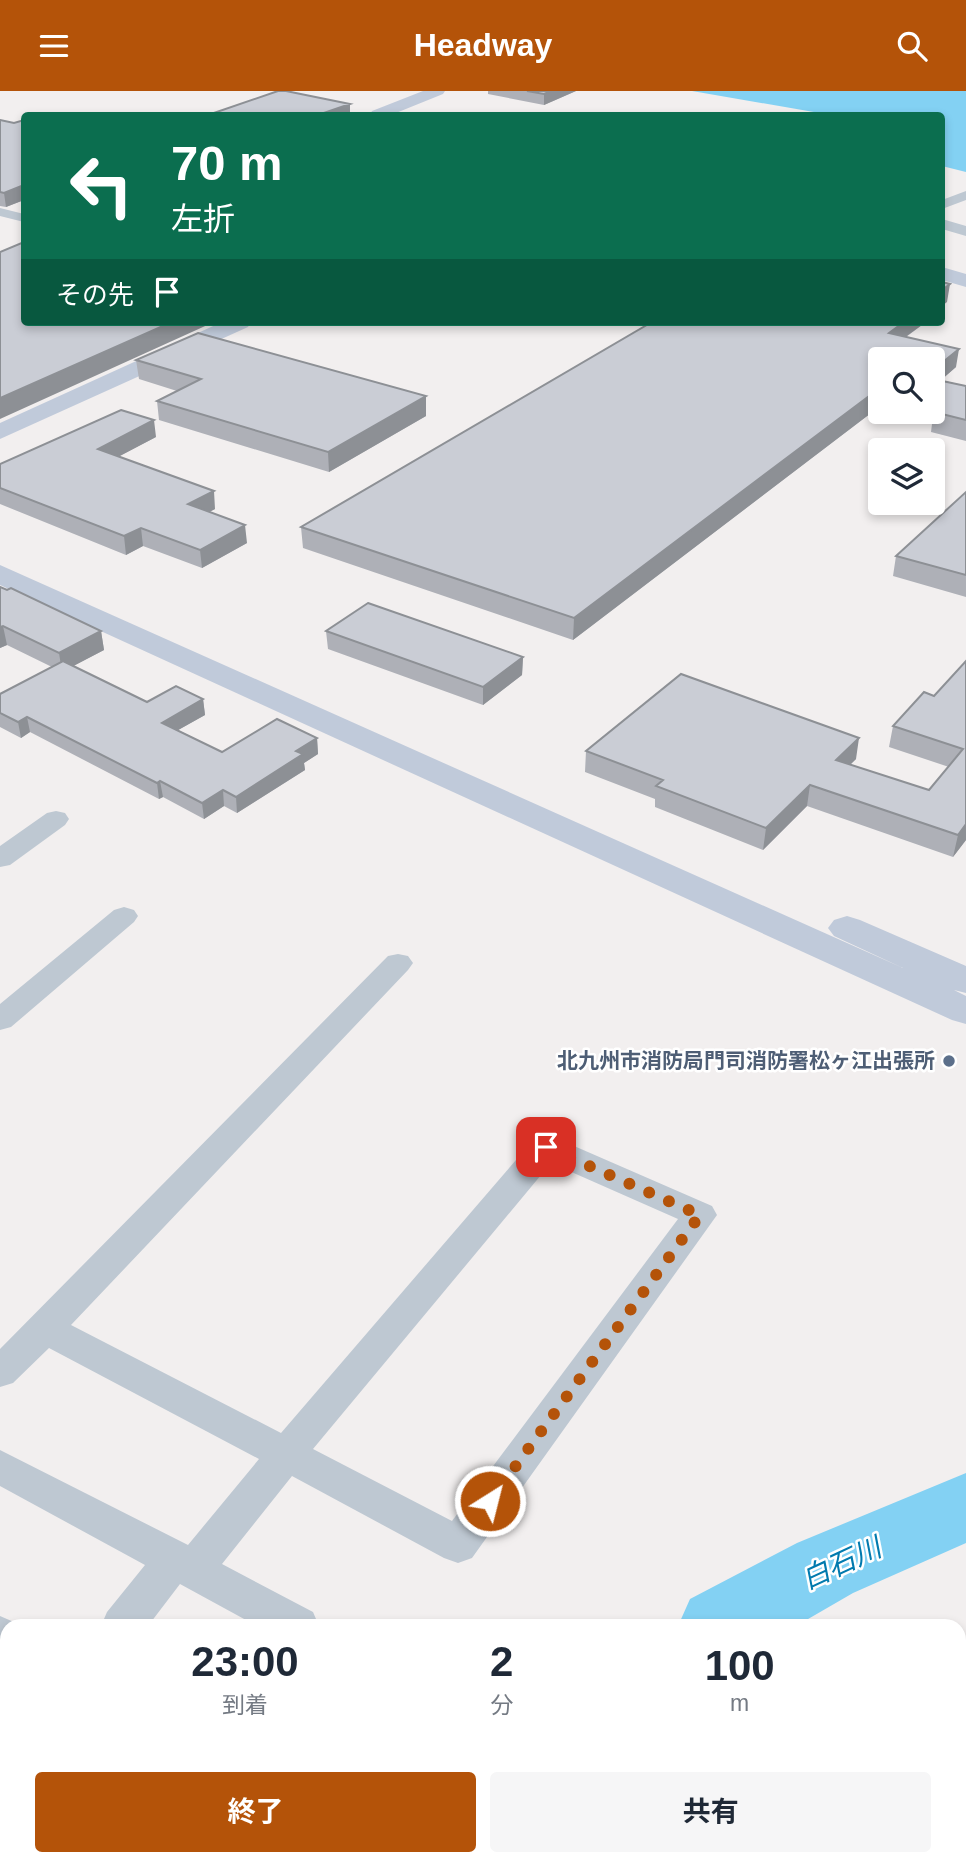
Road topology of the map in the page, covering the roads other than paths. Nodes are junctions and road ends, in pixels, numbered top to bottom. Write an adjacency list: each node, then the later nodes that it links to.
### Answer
1 (437, 91): 2 (street)
2 (396, 108): 3 (street); 4 (street)
3 (386, 112)
4 (410, 112)
5 (966, 195): 6 (street)
6 (945, 204)
7 (0, 212): 8 (street)
8 (21, 217)
9 (945, 225): 10 (street)
10 (966, 231)
11 (945, 274): 12 (street)
12 (966, 281)
13 (231, 326): 14 (street)
14 (0, 432)
15 (0, 553): 21 (street)
16 (0, 574): 22 (street)
17 (56, 819): 18 (street)
18 (0, 859)
19 (124, 916): 23 (street)
20 (398, 963): 24 (street)
21 (966, 981)
22 (966, 1011)
23 (0, 1020)
24 (45, 1329): 25 (street); 26 (street)
25 (0, 1372)
26 (286, 1454): 26 (street); 28 (street)
27 (0, 1467): 28 (street)
28 (185, 1563): 29 (street); 30 (street)
29 (129, 1619)
30 (286, 1619)

